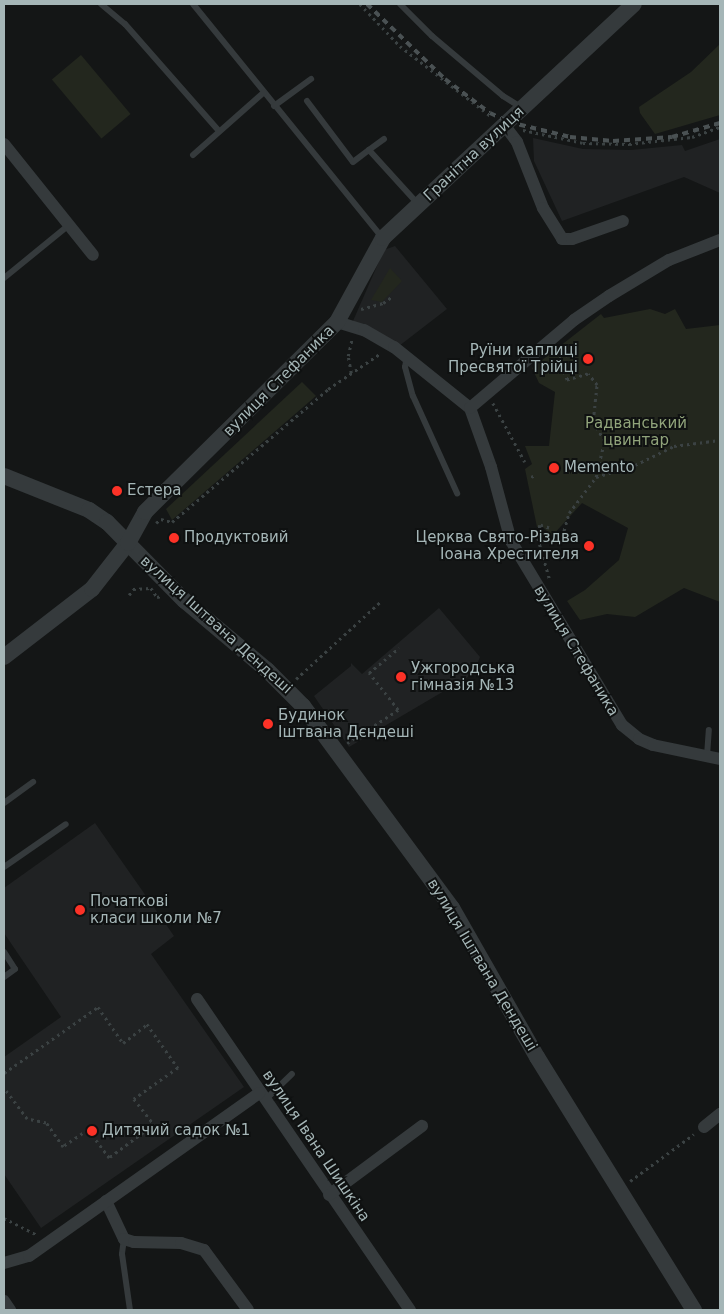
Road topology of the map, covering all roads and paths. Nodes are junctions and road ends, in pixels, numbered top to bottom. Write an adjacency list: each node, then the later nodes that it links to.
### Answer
1 (101, 4): 13 (lane)
2 (192, 4): 7 (lane)
3 (360, 4): 11 (path)
4 (400, 4): 10 (lane)
5 (634, 4): 10 (street, Гранітна вулиця)
6 (311, 78): 9 (lane)
7 (264, 93): 9 (lane); 13 (lane)
8 (307, 101): 16 (lane)
9 (274, 106): 21 (lane)
10 (523, 109): 11 (street, Гранітна вулиця)
11 (506, 125): 12 (path); 18 (street, Гранітна вулиця); 19 (street)
12 (720, 128)
13 (219, 131): 17 (lane)
14 (384, 139): 16 (lane)
15 (4, 144): 20 (street)
16 (369, 150): 18 (lane)
17 (193, 155)
18 (418, 205): 21 (street, Гранітна вулиця)
19 (623, 221)
20 (69, 225): 23 (street); 24 (lane)
21 (382, 238): 27 (street, Гранітна вулиця)
22 (720, 240): 33 (street)
23 (93, 255)
24 (4, 278)
25 (394, 296): 26 (path)
26 (361, 309)
27 (337, 322): 28 (street, вулиця Стефаника); 45 (street, вулиця Стефаника)
28 (353, 327): 29 (street, вулиця Стефаника); 32 (path)
29 (394, 347): 31 (street, вулиця Стефаника); 32 (path)
30 (575, 352): 40 (path)
31 (407, 355): 34 (street, вулиця Стефаника); 41 (lane)
32 (351, 373): 43 (path)
33 (488, 393): 34 (street); 36 (path)
34 (470, 408): 49 (street, вулиця Стефаника)
35 (720, 440): 40 (path)
36 (525, 462)
37 (536, 475): 39 (path)
38 (4, 476): 45 (street, вулиця Іштвана Дендеші)
39 (531, 477)
40 (596, 477): 44 (path)
41 (457, 493)
42 (549, 528): 49 (path)
43 (148, 529)
44 (562, 537)
45 (128, 543): 51 (street, вулиця Стефаника); 71 (street, вулиця Іштвана Дендеші)
46 (129, 595): 47 (path)
47 (169, 595)
48 (381, 601): 52 (path)
49 (549, 605): 55 (street, вулиця Стефаника)
50 (399, 648): 54 (path)
51 (4, 657)
52 (296, 679)
53 (709, 730): 55 (lane)
54 (344, 745)
55 (707, 756): 56 (street, вулиця Стефаника)
56 (720, 759)
57 (33, 782): 58 (lane)
58 (4, 803)
59 (66, 824): 60 (lane)
60 (4, 867)
61 (4, 952): 62 (lane)
62 (4, 977)
63 (197, 999): 67 (street, вулиця Івана Шишкіна)
64 (4, 1073): 66 (path)
65 (292, 1074): 67 (lane)
66 (4, 1088)
67 (262, 1096): 72 (street, вулиця Івана Шишкіна); 73 (street)
68 (720, 1114): 70 (street)
69 (422, 1126): 72 (street)
70 (704, 1127): 71 (path)
71 (620, 1187): 83 (street, вулиця Іштвана Дендеші)
72 (329, 1195): 82 (street, вулиця Івана Шишкіна)
73 (106, 1201): 75 (street); 76 (street)
74 (4, 1218): 75 (path)
75 (56, 1237): 77 (street)
76 (124, 1239): 80 (lane); 81 (street)
77 (4, 1263)
78 (4, 1301): 79 (street)
79 (10, 1310)
80 (130, 1310)
81 (248, 1310)
82 (410, 1310)
83 (694, 1310)

